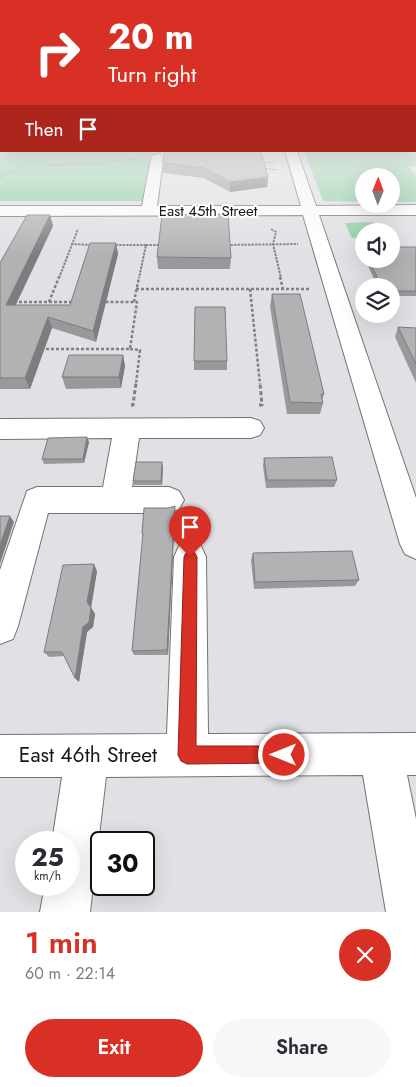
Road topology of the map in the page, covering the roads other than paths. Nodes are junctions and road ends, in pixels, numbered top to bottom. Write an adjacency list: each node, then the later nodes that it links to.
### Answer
1 (155, 173): 5 (street)
2 (289, 173): 3 (street)
3 (310, 210): 4 (street, East 45th Street); 5 (street, East 45th Street); 12 (street)
4 (416, 210)
5 (149, 211): 6 (street, East 45th Street)
6 (2, 214)
7 (128, 412): 8 (street); 9 (street); 10 (street)
8 (252, 416)
9 (0, 429)
10 (115, 500): 11 (street); 14 (street)
11 (169, 500)
12 (416, 544)
13 (190, 557): 17 (street)
14 (0, 626)
15 (398, 754): 17 (street, East 46th Street); 20 (street)
16 (87, 755): 17 (street, East 46th Street); 18 (street, East 46th Street); 19 (street)
17 (187, 755)
18 (0, 756)
19 (65, 912)
20 (412, 912)

